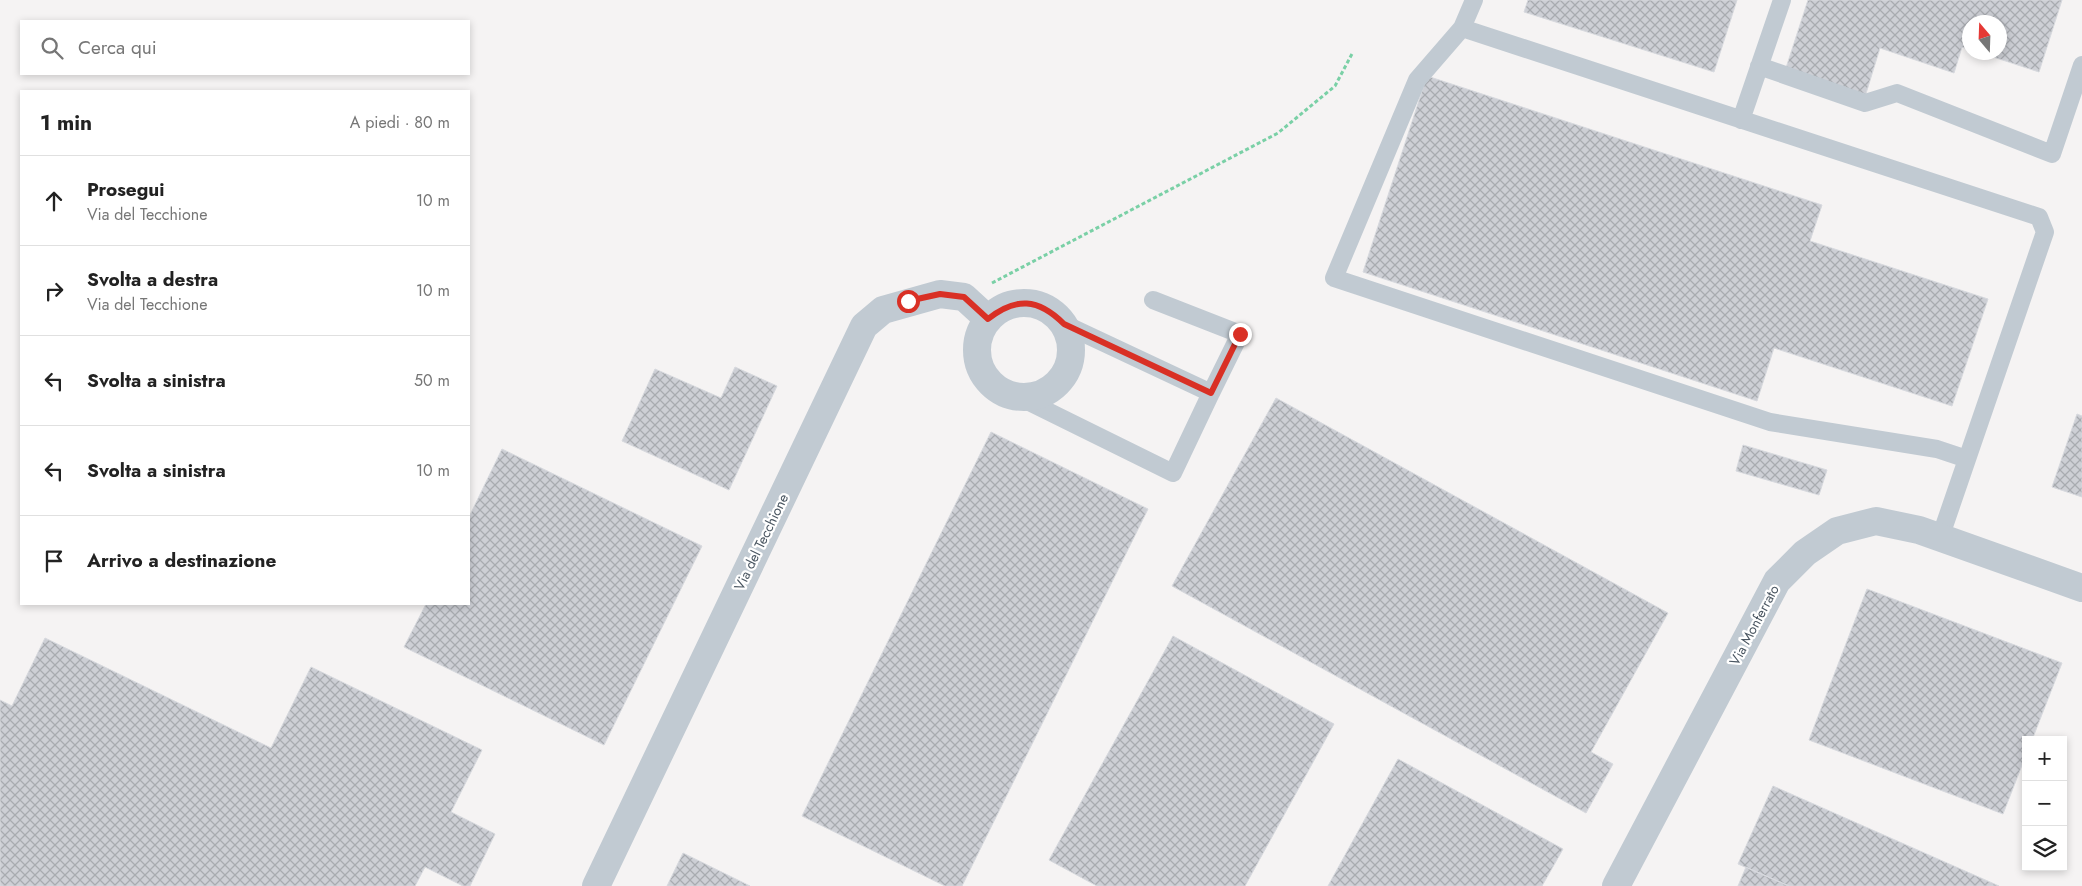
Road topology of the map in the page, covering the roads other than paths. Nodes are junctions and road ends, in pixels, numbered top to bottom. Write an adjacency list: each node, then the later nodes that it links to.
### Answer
1 (1474, 0): 3 (lane)
2 (1782, 0): 5 (lane)
3 (1462, 28): 6 (lane); 12 (lane)
4 (2082, 65): 5 (lane)
5 (1759, 66): 6 (lane)
6 (1742, 120): 12 (lane)
7 (1153, 300): 10 (lane)
8 (988, 319): 9 (street); 11 (street); 15 (street, Via del Tecchione)
9 (1064, 324): 10 (lane); 11 (street)
10 (1211, 393): 11 (lane)
11 (1021, 398)
12 (1967, 460): 13 (lane)
13 (1940, 538): 14 (street, Via Monferrato); 16 (street, Via Monferrato)
14 (2082, 588)
15 (596, 886)
16 (1616, 886)

